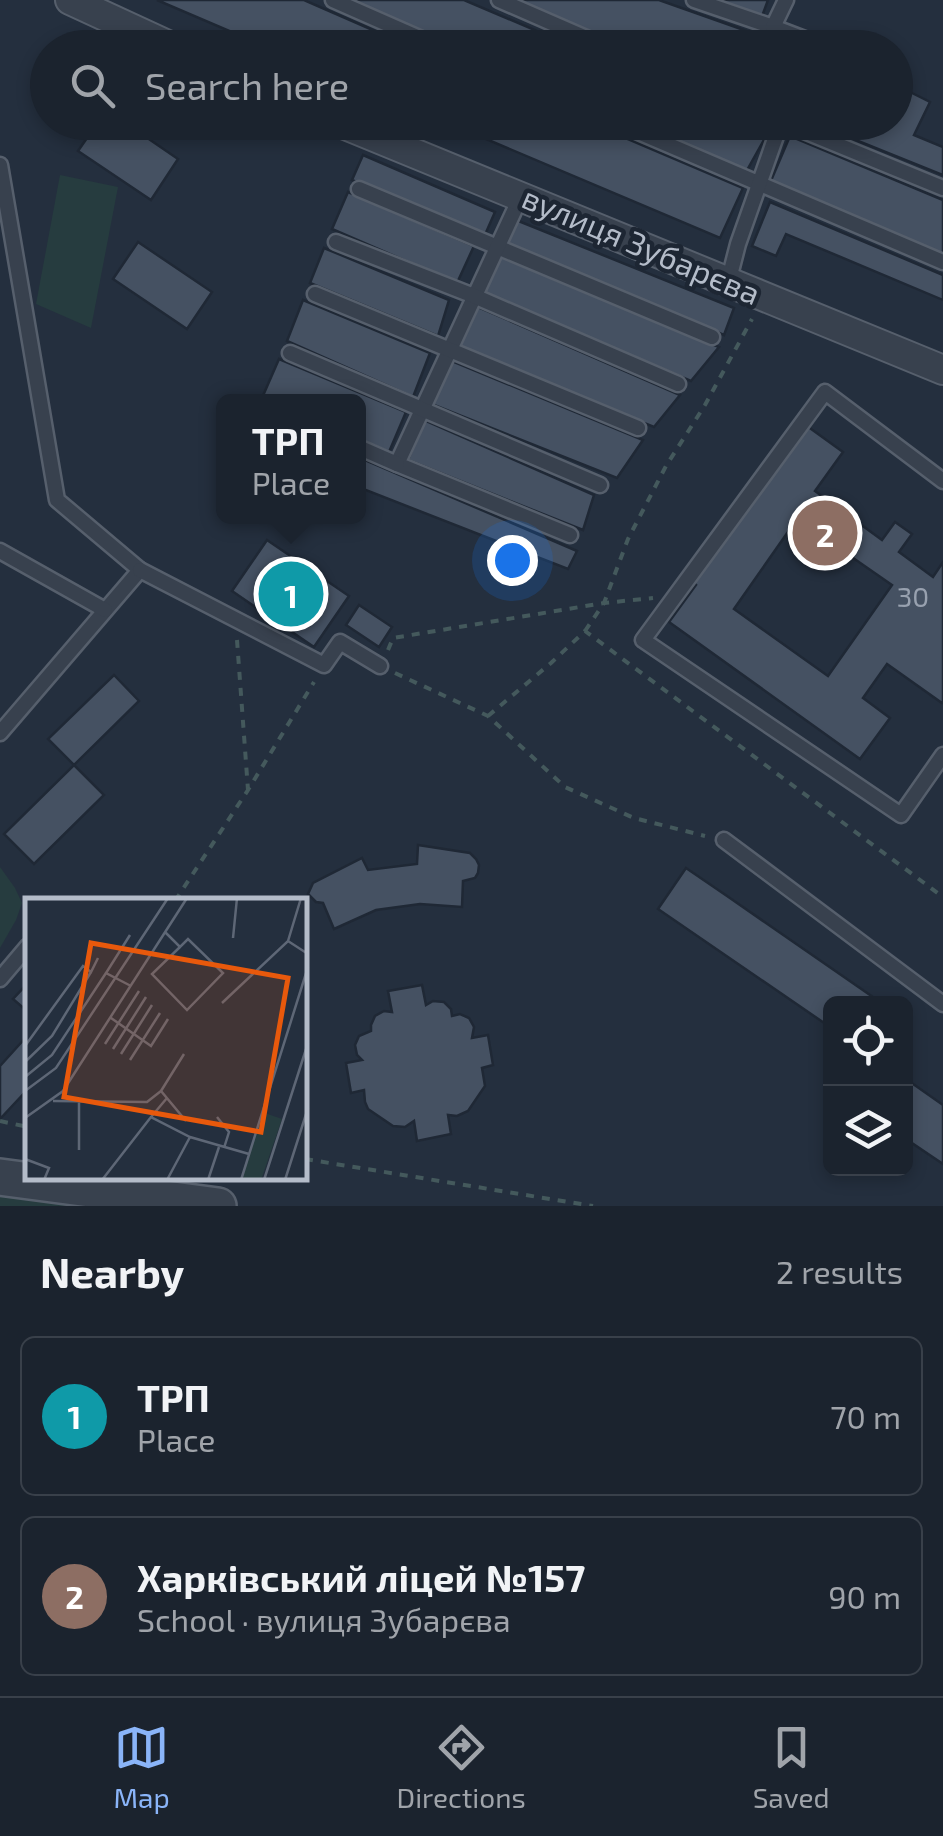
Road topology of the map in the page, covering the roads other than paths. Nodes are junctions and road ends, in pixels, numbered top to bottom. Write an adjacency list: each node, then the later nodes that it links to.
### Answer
1 (70, 0): 7 (street)
2 (333, 0): 8 (lane)
3 (499, 0): 9 (lane)
4 (694, 0): 6 (lane)
5 (786, 0): 6 (lane)
6 (774, 27): 10 (lane)
7 (135, 30)
8 (401, 30)
9 (568, 30)
10 (782, 30)
11 (383, 140): 19 (street, вулиця Зубарєва)
12 (656, 140): 16 (lane)
13 (775, 140): 16 (lane)
14 (826, 140): 17 (lane)
15 (0, 165): 39 (lane)
16 (759, 185): 22 (lane); 23 (lane)
17 (943, 188)
18 (358, 189): 21 (lane)
19 (521, 196): 21 (lane); 23 (street, вулиця Зубарєва)
20 (336, 242): 25 (lane)
21 (497, 246): 25 (lane); 26 (lane)
22 (943, 262)
23 (728, 282): 29 (street, вулиця Зубарєва)
24 (315, 294): 27 (lane)
25 (474, 296): 27 (lane); 30 (lane)
26 (712, 337)
27 (450, 348): 31 (lane); 32 (lane)
28 (290, 353): 31 (lane)
29 (943, 370)
30 (678, 384)
31 (423, 408): 34 (lane); 36 (lane)
32 (638, 428)
33 (366, 451): 34 (lane)
34 (398, 464): 37 (lane)
35 (943, 481): 43 (lane)
36 (600, 485)
37 (570, 535)
38 (0, 551): 40 (lane)
39 (140, 570): 40 (lane); 41 (lane)
40 (105, 610): 42 (lane)
41 (380, 666)
42 (0, 733)
43 (943, 755)
44 (724, 840): 47 (lane)
45 (25, 949): 46 (lane)
46 (0, 978)
47 (943, 1004)
48 (0, 1177): 49 (street)
49 (25, 1180)
50 (30, 1181): 51 (street)
51 (218, 1206)

